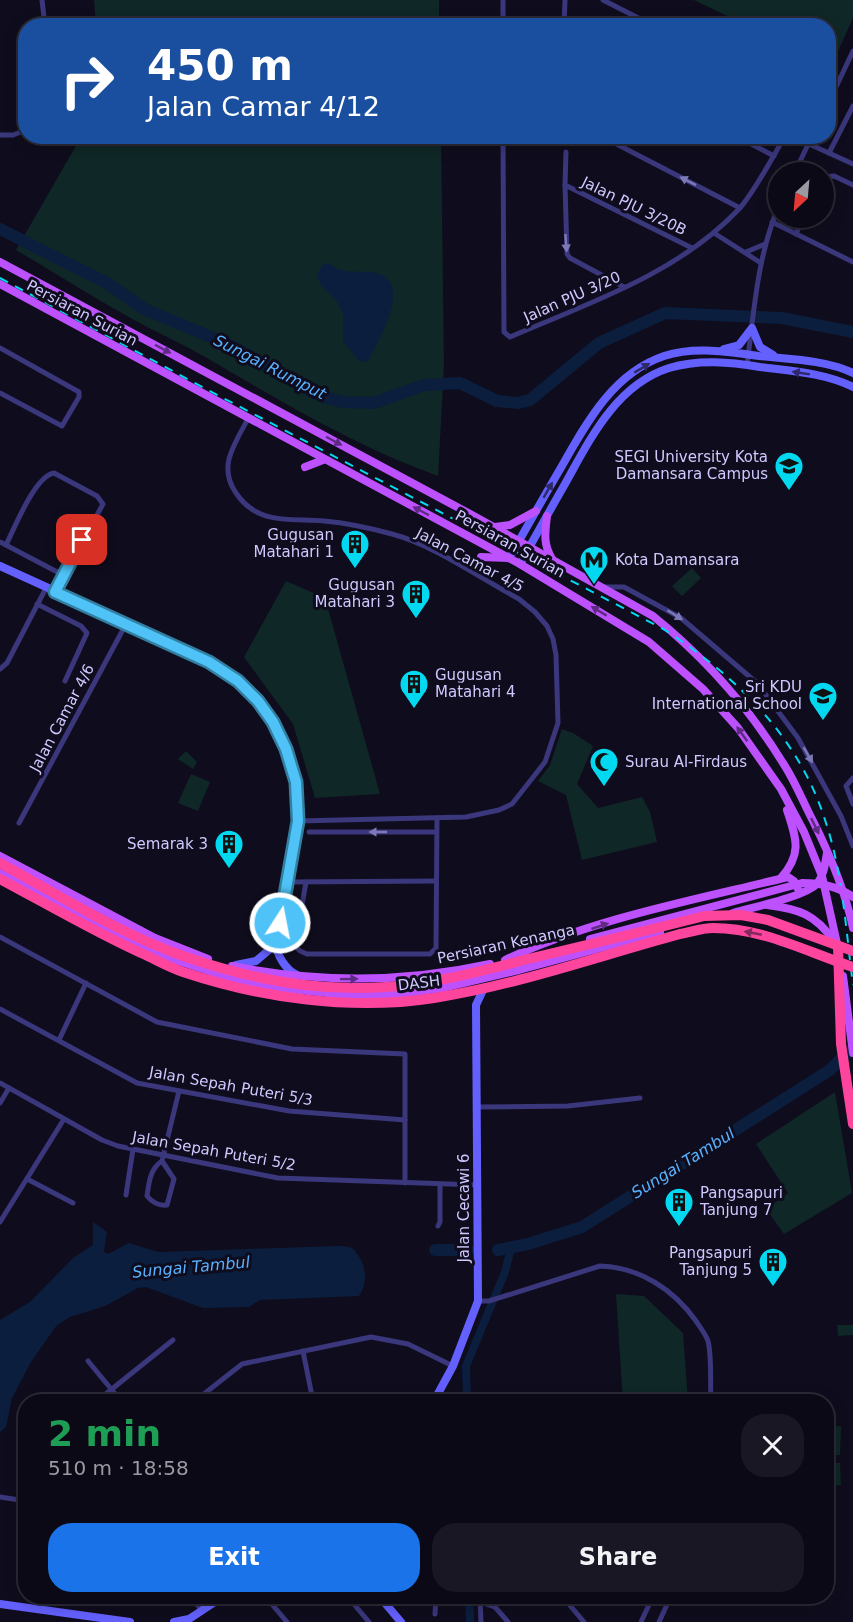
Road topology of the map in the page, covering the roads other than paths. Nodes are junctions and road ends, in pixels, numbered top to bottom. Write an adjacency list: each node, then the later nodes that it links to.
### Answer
1 (42, 0): 5 (street)
2 (502, 0): 6 (street)
3 (565, 0): 7 (street)
4 (603, 0): 8 (street)
5 (44, 18)
6 (503, 18)
7 (564, 18)
8 (638, 18)
9 (853, 51): 10 (street)
10 (836, 87)
11 (853, 106): 14 (street)
12 (18, 133): 13 (street)
13 (0, 135)
14 (836, 139)
15 (503, 144): 42 (street, Jalan PJU 3/20)
16 (616, 144): 29 (street, one-way to 16)
17 (751, 144): 23 (street)
18 (781, 144): 23 (street, Jalan PJU 3/20)
19 (809, 144): 22 (street); 24 (street)
20 (834, 144): 22 (street)
21 (566, 152): 27 (street)
22 (829, 153): 25 (street)
23 (774, 156): 29 (street, Jalan PJU 3/20)
24 (800, 162)
25 (853, 164)
26 (834, 176): 28 (street)
27 (564, 185): 36 (street, Jalan PJU 3/20B); 42 (street, one-way to 42)
28 (853, 185)
29 (740, 208): 33 (street, Jalan PJU 3/20)
30 (770, 228): 35 (street)
31 (784, 228): 34 (street)
32 (799, 228): 34 (street)
33 (714, 233): 36 (street, Jalan PJU 3/20); 37 (street)
34 (796, 234): 39 (street)
35 (765, 244): 37 (street); 40 (street)
36 (692, 248): 42 (street, Jalan PJU 3/20)
37 (746, 252): 40 (street)
38 (0, 262): 57 (main road, Persiaran Surian, one-way to 57)
39 (853, 262)
40 (761, 263): 43 (street)
41 (0, 284): 52 (main road, Persiaran Surian)
42 (624, 287)
43 (752, 326): 45 (street); 46 (street); 47 (street)
44 (0, 348): 51 (street)
45 (714, 350): 46 (street); 55 (street, one-way to 45)
46 (749, 354): 47 (street); 48 (street)
47 (787, 359): 49 (street)
48 (747, 365): 50 (street, one-way to 48); 56 (street)
49 (853, 373)
50 (853, 387)
51 (0, 393)
52 (249, 417): 53 (main road, Persiaran Surian); 77 (street, Jalan Camar 4/5)
53 (323, 460): 54 (main road); 62 (main road, Persiaran Surian, one-way to 53)
54 (305, 467)
55 (536, 511): 57 (main road); 58 (street)
56 (547, 516): 60 (street); 63 (main road)
57 (492, 527): 58 (main road, Persiaran Surian)
58 (519, 541): 60 (main road, Persiaran Surian); 62 (street)
59 (3, 544): 66 (street); 66 (street)
60 (530, 547): 63 (main road, Persiaran Surian); 64 (street)
61 (481, 557): 62 (main road)
62 (509, 558): 64 (main road, Persiaran Surian)
63 (553, 561): 67 (main road, Persiaran Surian)
64 (520, 564): 75 (main road, Persiaran Surian, one-way to 64)
65 (0, 566): 68 (street)
66 (63, 575): 69 (street)
67 (602, 587): 82 (street, one-way to 82); 83 (main road, Persiaran Surian, one-way to 83)
68 (46, 588): 69 (street); 70 (street)
69 (55, 592): 71 (street)
70 (37, 604): 72 (street); 73 (street)
71 (126, 624): 78 (street); 79 (street, Jalan Camar 4/6)
72 (0, 669)
73 (64, 681)
74 (853, 778): 76 (street)
75 (781, 789): 87 (main road, Persiaran Surian); 88 (main road)
76 (853, 804)
77 (437, 818): 78 (street, Jalan Camar 4/5); 81 (street)
78 (298, 821): 90 (street)
79 (19, 823)
80 (309, 832): 81 (street, one-way to 80)
81 (436, 832): 89 (street)
82 (853, 846)
83 (828, 851): 87 (main road); 96 (main road, Persiaran Surian)
84 (0, 855): 94 (main road, Persiaran Kenanga)
85 (0, 862): 94 (main road); 100 (highway, DASH, bridge)
86 (0, 876): 103 (highway, DASH, one-way to 86, bridge); 107 (main road, Persiaran Kenanga)
87 (822, 876): 92 (main road); 99 (main road, Persiaran Surian)
88 (781, 878): 92 (main road); 101 (main road, one-way to 88)
89 (436, 881): 91 (street); 91 (street)
90 (288, 882): 91 (street); 98 (street)
91 (306, 882)
92 (797, 895): 95 (main road, Persiaran Kenanga)
93 (853, 897): 101 (main road, Persiaran Kenanga, bridge)
94 (86, 902): 102 (main road, Persiaran Kenanga)
95 (762, 904): 99 (main road); 104 (main road, Persiaran Kenanga)
96 (853, 928)
97 (0, 937): 106 (street)
98 (276, 944): 102 (street); 105 (street)
99 (838, 946): 111 (main road, Persiaran Surian); 120 (highway)
100 (853, 951)
101 (506, 960): 105 (main road, Persiaran Kenanga, one-way to 101)
102 (228, 965): 105 (main road, Persiaran Kenanga)
103 (853, 967)
104 (497, 975): 107 (main road, Persiaran Kenanga); 108 (street)
105 (303, 977)
106 (86, 983): 110 (street); 119 (street)
107 (442, 988): 108 (street)
108 (476, 1005): 117 (street, Jalan Cecawi 6)
109 (0, 1008): 110 (street, Jalan Sepah Puteri 5/3)
110 (58, 1040): 114 (street, Jalan Sepah Puteri 5/3)
111 (853, 1053)
112 (0, 1083): 113 (street, Jalan Sepah Puteri 5/2)
113 (9, 1088): 116 (street); 118 (street, Jalan Sepah Puteri 5/2)
114 (179, 1091): 119 (street, Jalan Sepah Puteri 5/3); 122 (street)
115 (640, 1098): 117 (street)
116 (0, 1103)
117 (477, 1107): 126 (street, Jalan Cecawi 6)
118 (64, 1119): 121 (street, Jalan Sepah Puteri 5/2); 123 (street)
119 (405, 1120): 124 (street)
120 (853, 1124)
121 (133, 1149): 122 (street, Jalan Sepah Puteri 5/2); 127 (street)
122 (163, 1158): 122 (street); 124 (street, Jalan Sepah Puteri 5/2)
123 (27, 1179): 128 (street); 129 (street)
124 (405, 1183): 125 (street, Jalan Sepah Puteri 5/2)
125 (440, 1184): 126 (street, Jalan Sepah Puteri 5/2); 130 (street)
126 (478, 1185): 131 (street, Jalan Cecawi 6)
127 (126, 1195)
128 (73, 1203)
129 (0, 1222)
130 (438, 1226)
131 (478, 1301): 135 (street, Jalan Cecawi 6); 142 (street)
132 (173, 1340): 136 (street)
133 (303, 1351): 135 (street); 139 (street); 140 (street)
134 (88, 1360): 136 (street)
135 (453, 1366): 141 (street, Jalan Cecawi 6)
136 (111, 1389): 137 (street); 138 (street)
137 (105, 1394)
138 (115, 1394)
139 (204, 1394)
140 (312, 1394)
141 (438, 1394)
142 (711, 1394)
143 (0, 1497): 144 (street)
144 (18, 1500)
145 (0, 1604): 159 (street)
146 (197, 1604): 157 (street)
147 (212, 1604): 157 (street)
148 (272, 1604): 161 (street)
149 (354, 1604): 162 (street)
150 (386, 1604): 163 (street)
151 (435, 1604): 158 (street)
152 (480, 1604): 164 (street)
153 (489, 1604): 165 (street)
154 (569, 1604): 166 (street)
155 (649, 1604): 167 (street)
156 (667, 1604): 168 (street)
157 (202, 1611): 160 (street)
158 (435, 1614)
159 (130, 1622)
160 (174, 1622)
161 (287, 1622)
162 (369, 1622)
163 (401, 1622)
164 (481, 1622)
165 (508, 1622)
166 (584, 1622)
167 (641, 1622)
168 (659, 1622)

